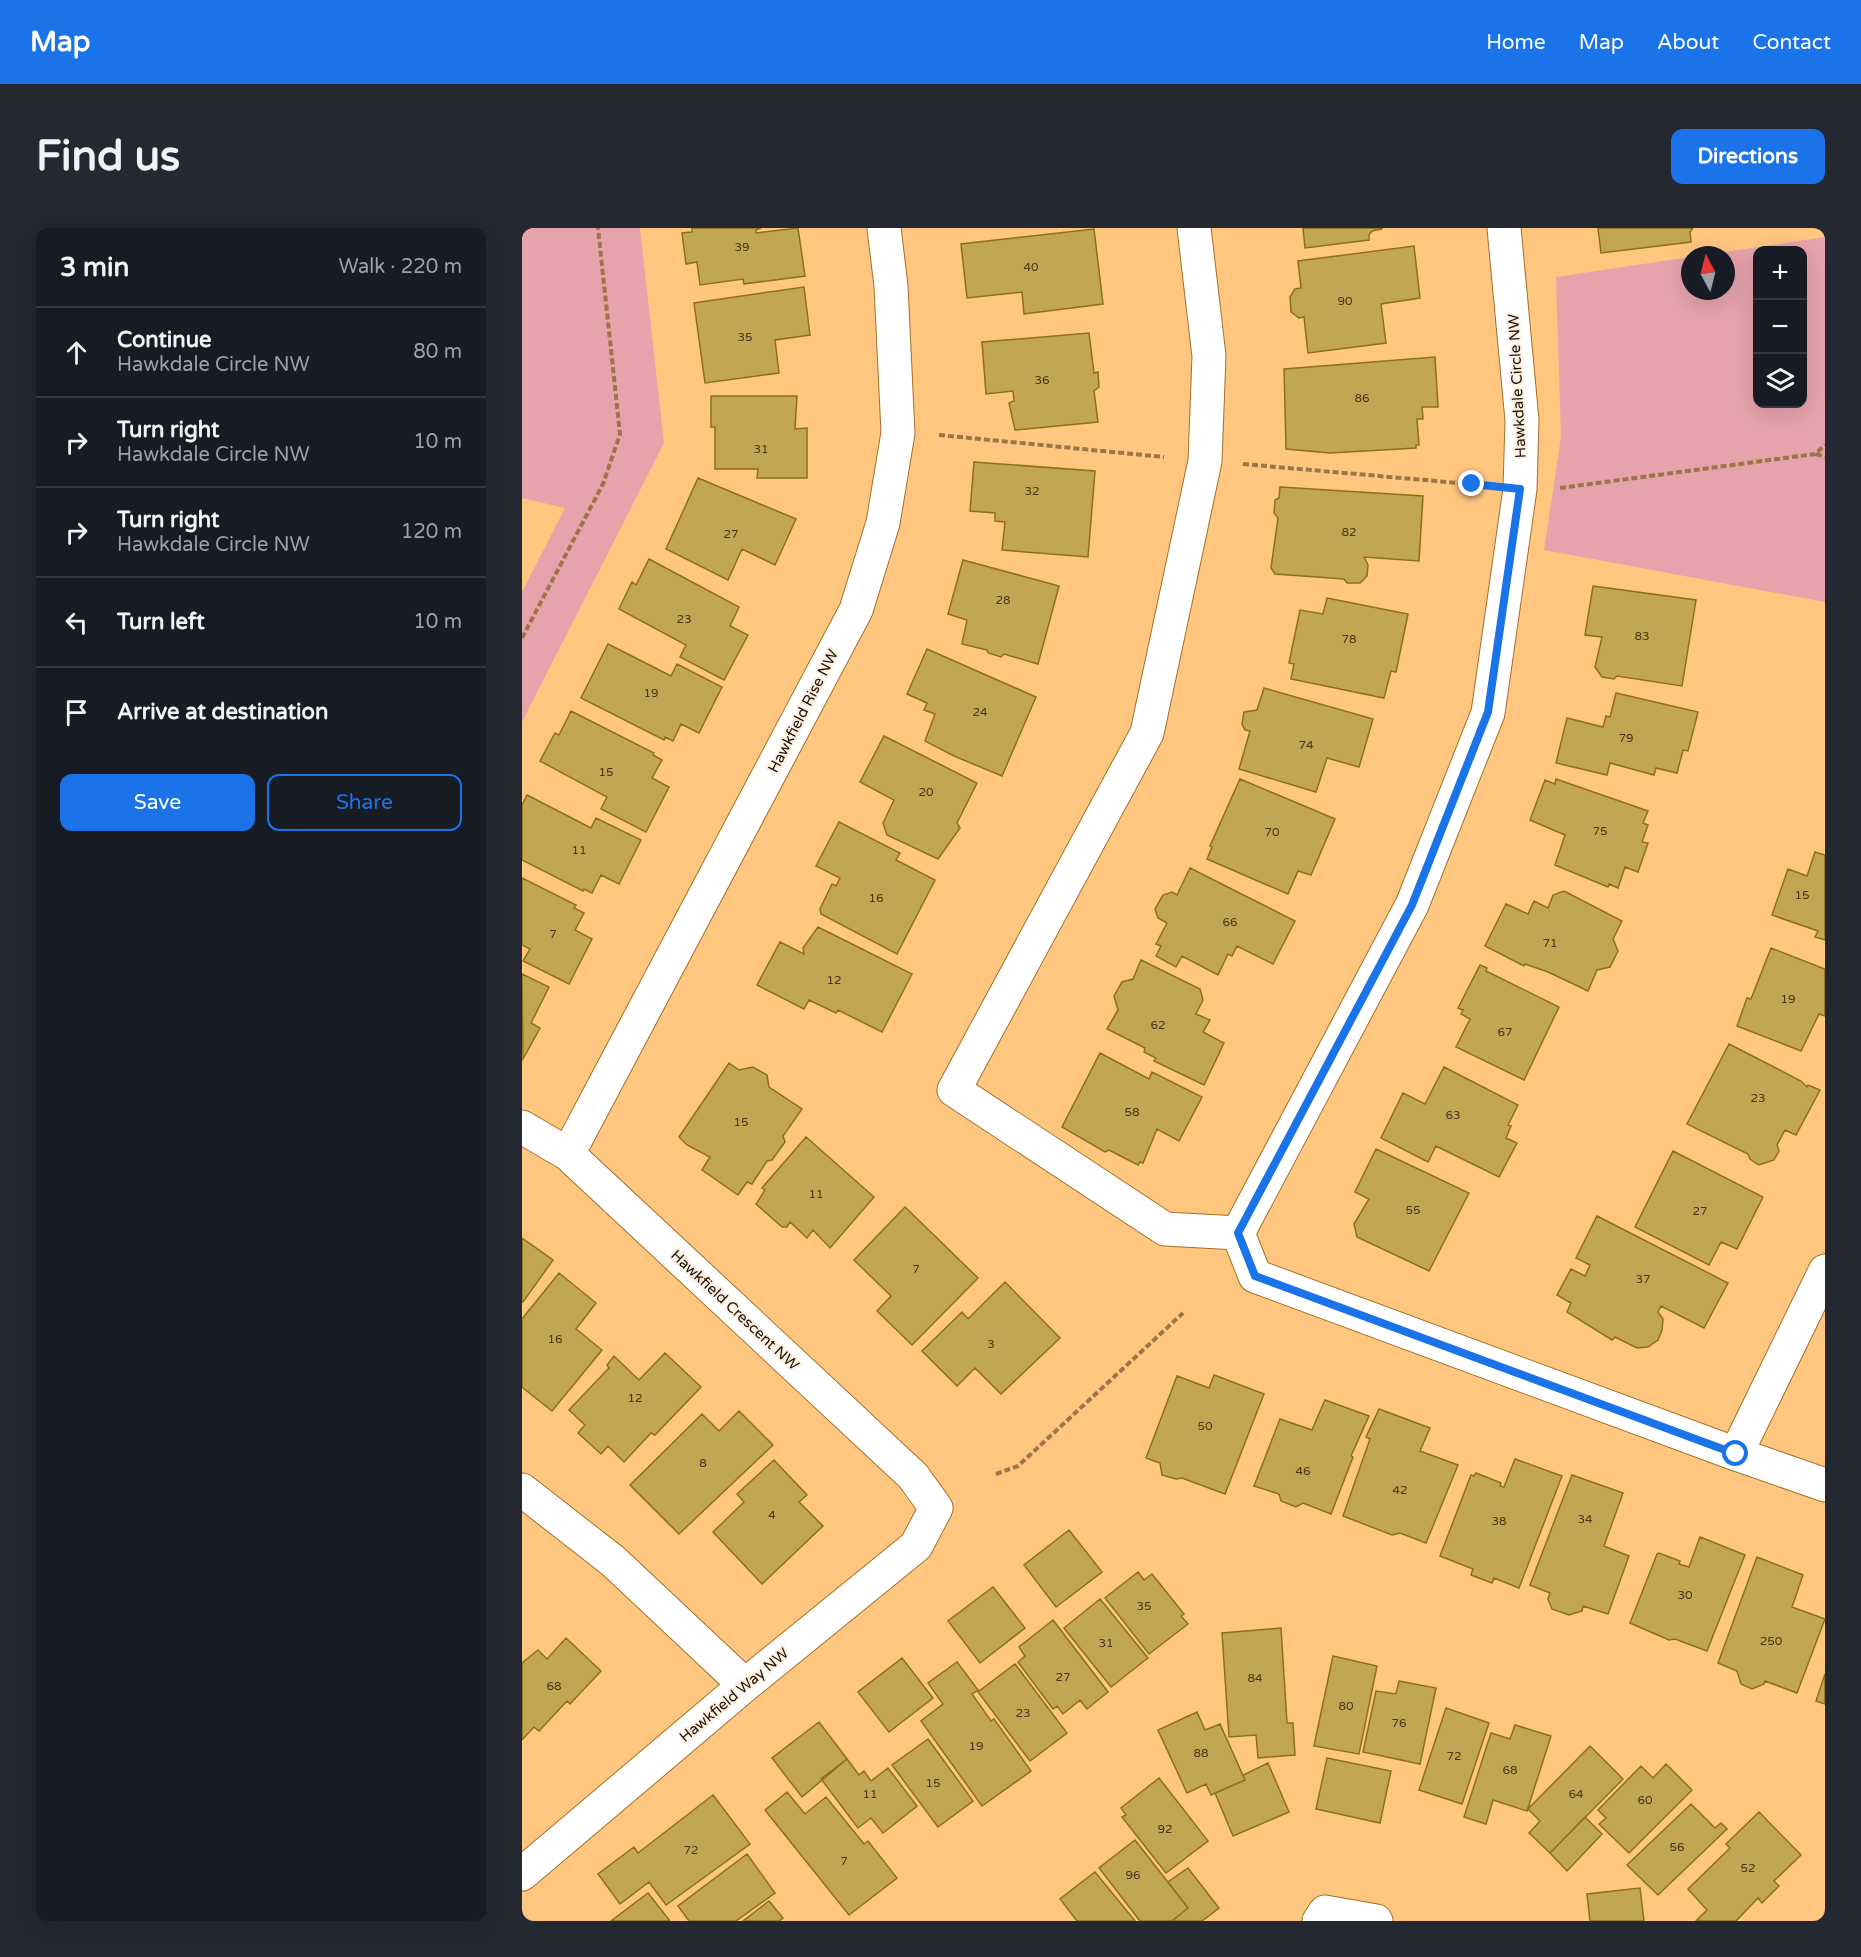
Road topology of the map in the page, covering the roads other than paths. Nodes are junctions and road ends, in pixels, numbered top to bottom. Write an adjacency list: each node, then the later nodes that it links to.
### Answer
1 (884, 228): 5 (street, Hawkfield Rise NW)
2 (1194, 228): 6 (street)
3 (1504, 228): 6 (street, Hawkdale Circle NW)
4 (522, 1127): 5 (street, Hawkfield Crescent NW)
5 (568, 1154): 11 (street, Hawkfield Crescent NW)
6 (1238, 1233): 8 (street)
7 (1825, 1271): 8 (street)
8 (1736, 1454): 9 (street)
9 (1825, 1485)
10 (522, 1490): 12 (street)
11 (936, 1508): 12 (street, Hawkfield Way NW)
12 (745, 1685): 13 (street, Hawkfield Way NW)
13 (522, 1874)
14 (1319, 1921): 15 (street)
15 (1376, 1921)

